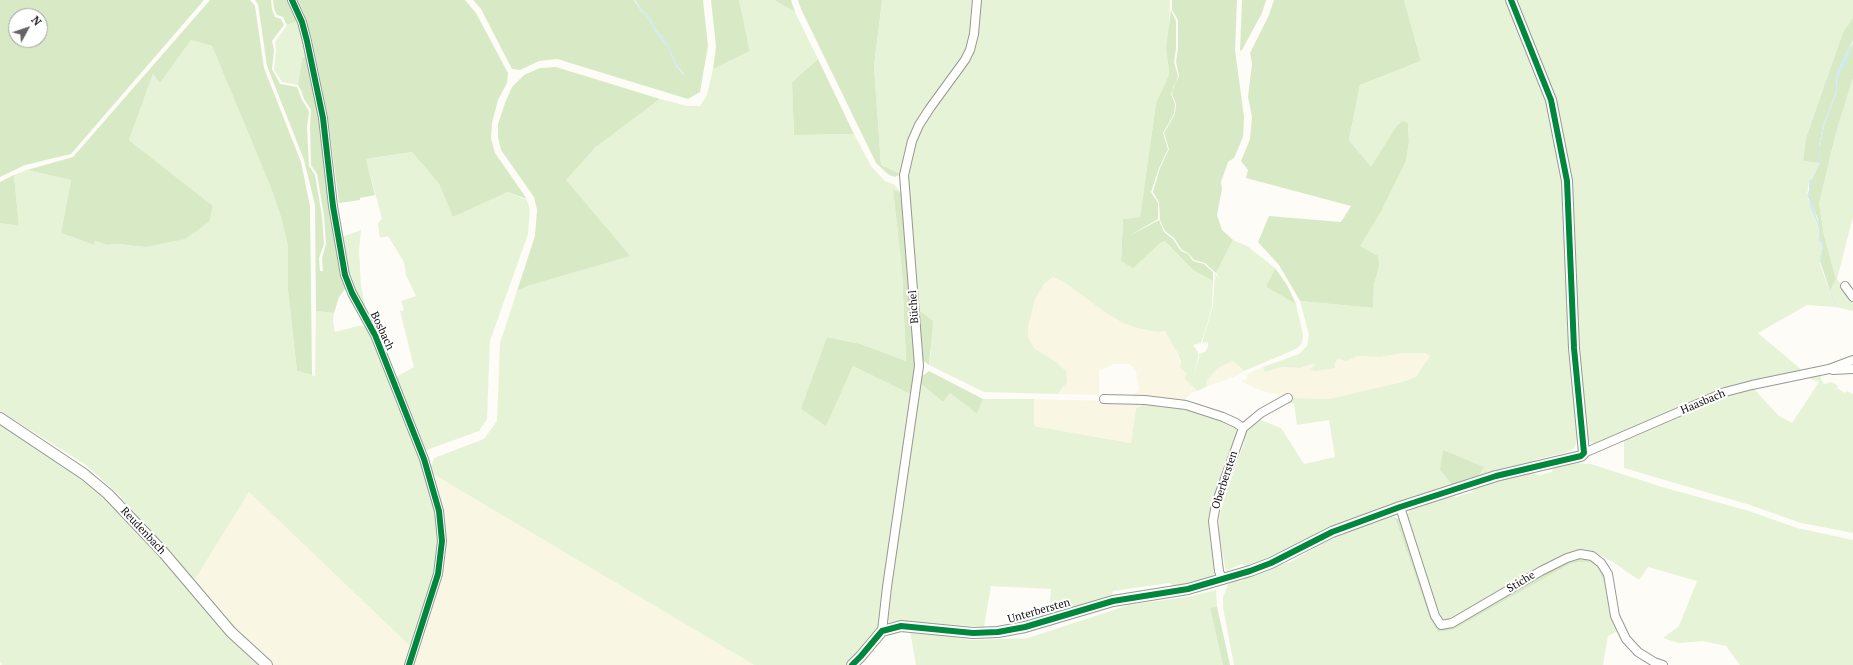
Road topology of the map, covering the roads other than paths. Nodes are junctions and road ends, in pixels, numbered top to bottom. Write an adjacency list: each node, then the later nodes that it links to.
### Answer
1 (292, 0): 18 (street, Bosbach)
2 (977, 0): 16 (street, Büchel)
3 (1512, 0): 13 (street)
4 (1845, 286): 5 (street)
5 (1853, 297)
6 (1853, 360): 7 (street, Haasbach)
7 (1829, 369): 8 (street, Haasbach); 13 (street, Haasbach)
8 (1853, 369)
9 (1288, 398): 12 (street)
10 (1104, 399): 12 (street)
11 (0, 418): 17 (street, Reudenbach)
12 (1243, 428): 15 (street, Oberbersten)
13 (1584, 453): 14 (street, Unterbersten)
14 (1400, 508): 15 (street, Unterbersten); 20 (street, Stiche)
15 (1222, 580): 16 (street, Unterbersten)
16 (882, 631): 19 (street)
17 (267, 665)
18 (410, 665)
19 (852, 665)
20 (1663, 665)

